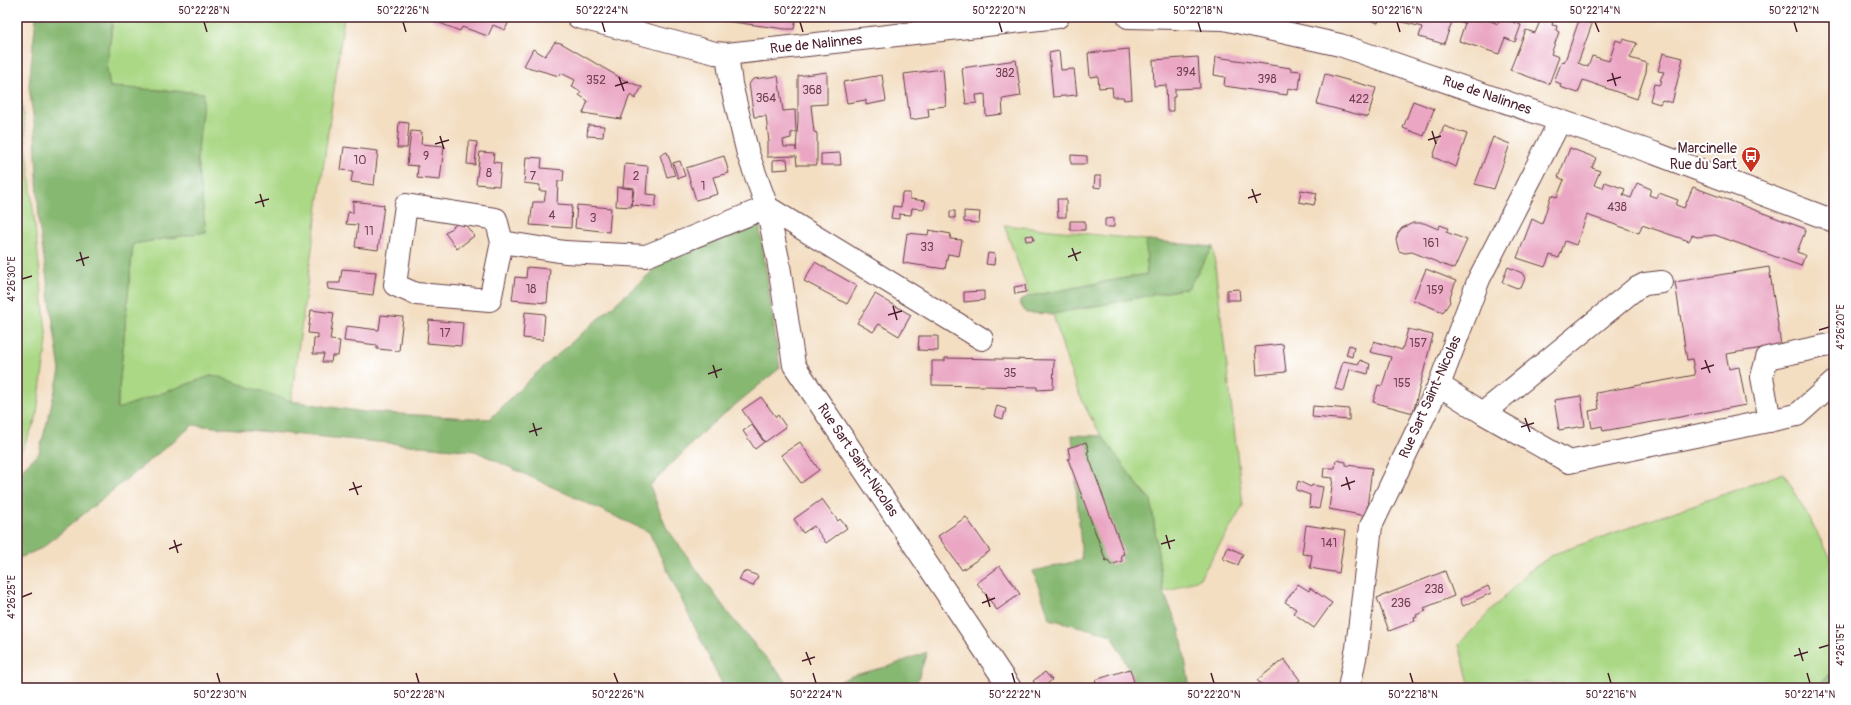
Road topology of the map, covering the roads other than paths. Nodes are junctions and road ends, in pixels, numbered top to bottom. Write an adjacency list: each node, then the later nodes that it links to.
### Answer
1 (578, 17): 4 (street, Rue de Nalinnes)
2 (1058, 17): 4 (street, Rue de Nalinnes)
3 (1128, 17): 5 (street, Rue de Nalinnes)
4 (727, 54): 6 (street, Rue Sart Saint-Nicolas)
5 (1560, 120): 7 (street, Rue de Nalinnes); 13 (street, Rue Sart Saint-Nicolas)
6 (766, 207): 8 (street); 10 (street); 16 (street, Rue Sart Saint-Nicolas)
7 (1834, 222)
8 (502, 242): 8 (street)
9 (1662, 282): 14 (street)
10 (982, 339)
11 (1834, 344): 15 (street)
12 (1834, 382): 15 (street)
13 (1439, 385): 14 (street); 17 (street, Rue Sart Saint-Nicolas)
14 (1483, 413): 15 (street)
15 (1770, 421)
16 (1010, 688)
17 (1349, 688)

